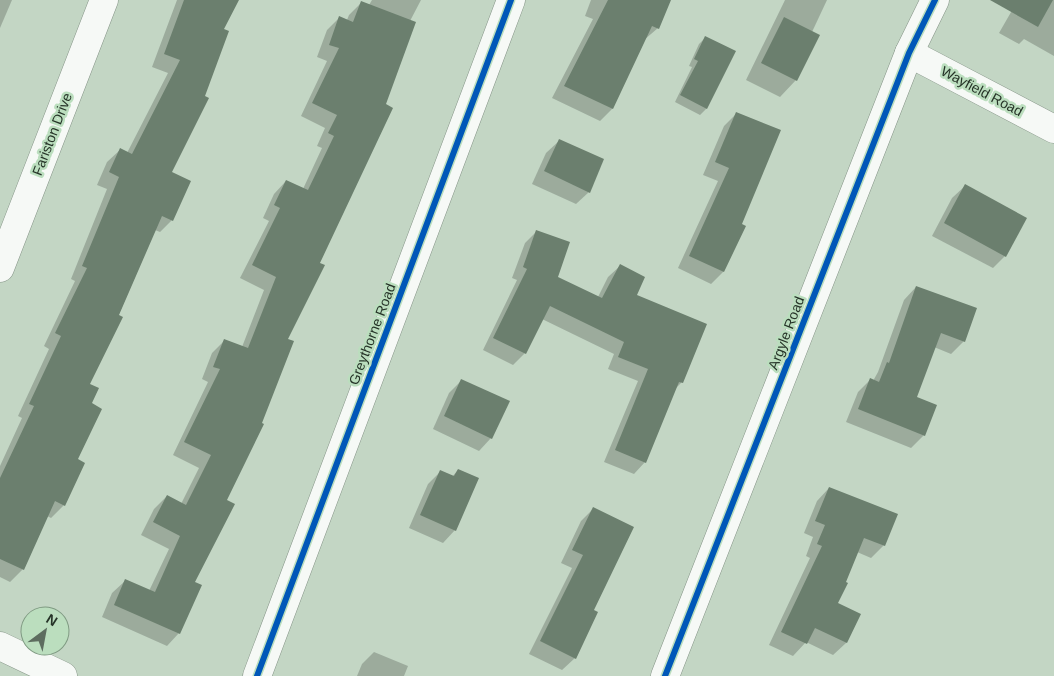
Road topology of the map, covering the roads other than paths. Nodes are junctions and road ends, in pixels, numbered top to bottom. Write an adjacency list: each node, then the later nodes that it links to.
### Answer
1 (104, 0): 6 (street, Fariston Drive)
2 (511, 0): 9 (street, Greythorne Road)
3 (934, 0): 4 (street, Argyle Road)
4 (910, 53): 5 (street, Wayfield Road); 10 (street, Argyle Road)
5 (1054, 129)
6 (0, 268)
7 (0, 646): 8 (street)
8 (63, 676)
9 (256, 676)
10 (664, 676)

